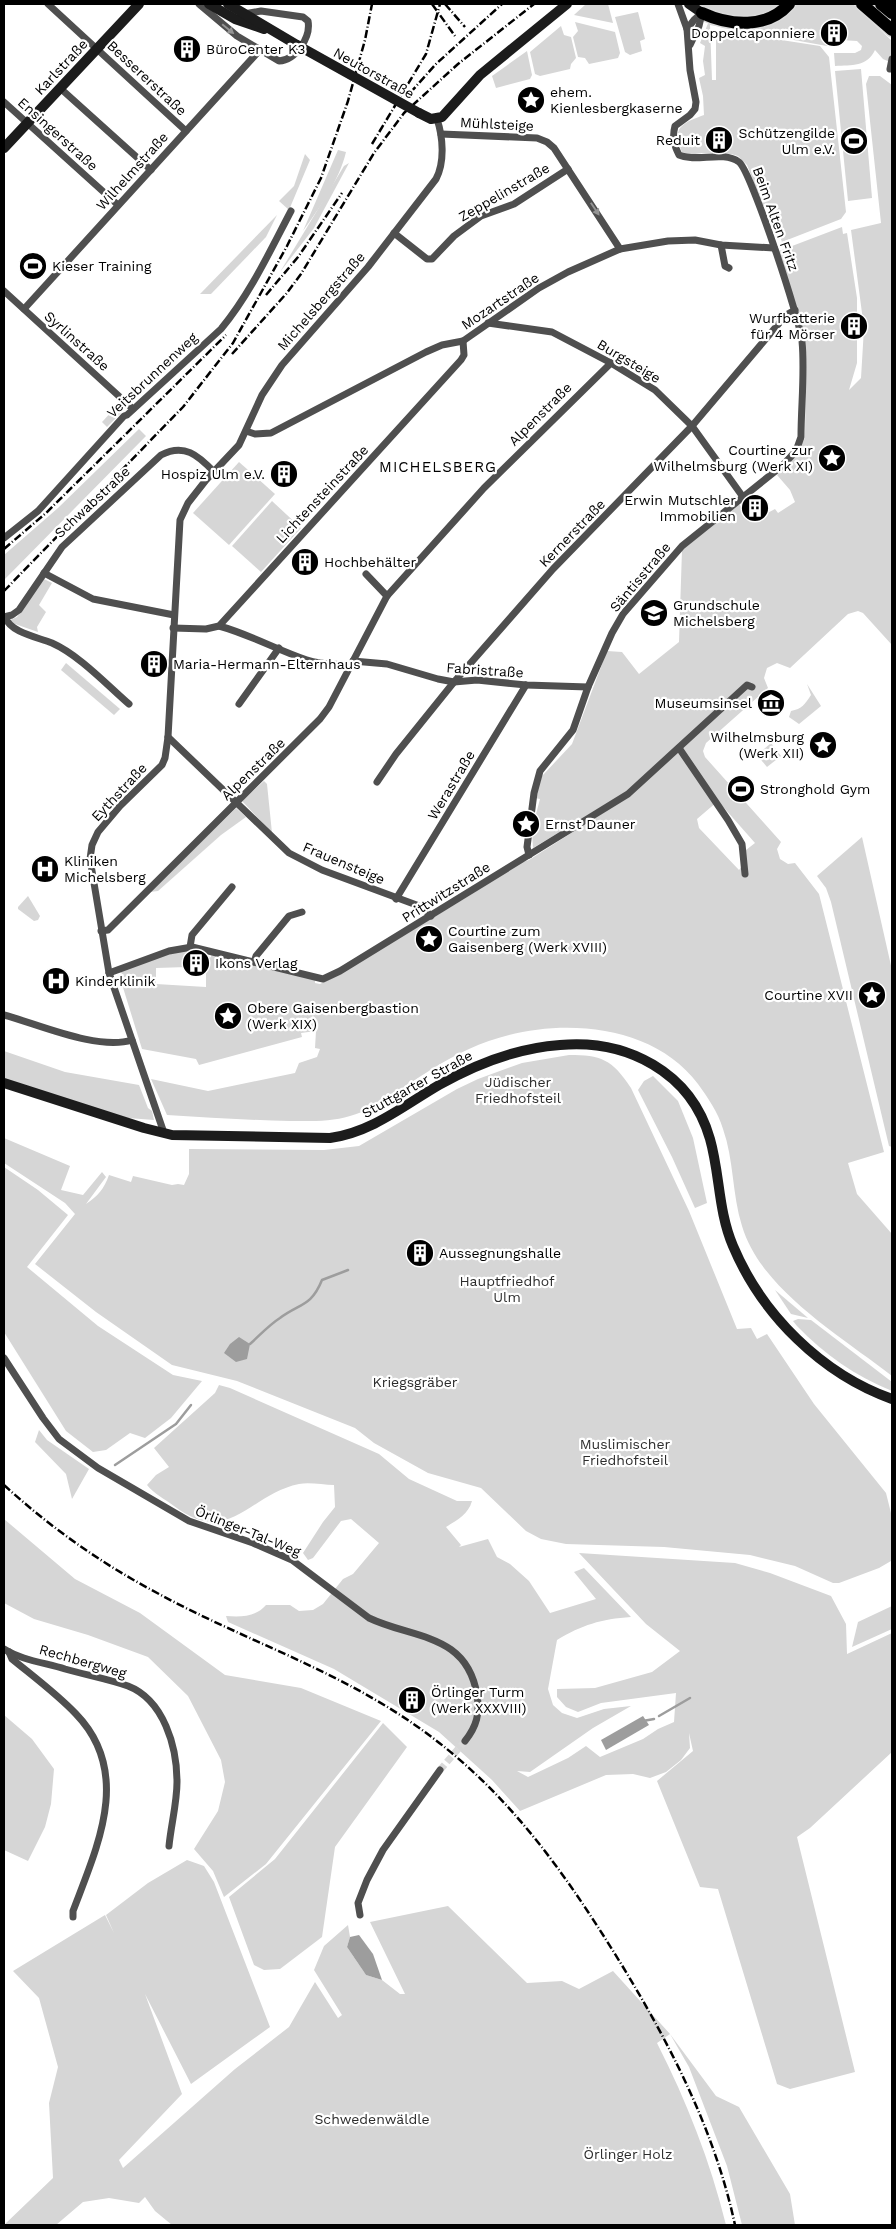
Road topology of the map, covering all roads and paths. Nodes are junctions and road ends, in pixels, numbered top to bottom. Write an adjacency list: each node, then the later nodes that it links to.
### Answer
1 (48, 4): 19 (street, Bessererstraße)
2 (138, 4): 19 (main road, Karlstraße)
3 (199, 4): 20 (street, one-way to 20)
4 (209, 4): 17 (main road, Neutorstraße)
5 (228, 4): 14 (main road, Neutorstraße)
6 (567, 4): 25 (main road)
7 (678, 4): 15 (street, Beim Alten Fritz)
8 (690, 4): 12 (main road)
9 (789, 4): 12 (highway)
10 (862, 4): 16 (highway)
11 (881, 4): 13 (highway)
12 (702, 13): 15 (street); 18 (street, Beim Alten Fritz)
13 (892, 13)
14 (244, 14): 17 (main road, Neutorstraße); 20 (street)
15 (687, 29): 18 (street, Beim Alten Fritz)
16 (892, 30)
17 (276, 34): 25 (main road, Neutorstraße, bridge)
18 (690, 45): 36 (street, Beim Alten Fritz)
19 (97, 49): 23 (main road, Karlstraße); 27 (street, Bessererstraße)
20 (259, 51): 27 (street, Wilhelmstraße)
21 (892, 59): 22 (street)
22 (890, 69)
23 (60, 88): 26 (main road, Karlstraße); 31 (street)
24 (4, 102): 26 (street, Ensingerstraße)
25 (437, 119): 28 (street, Michelsbergstraße)
26 (27, 123): 29 (main road, Karlstraße); 32 (street, Ensingerstraße)
27 (186, 131): 31 (street, Wilhelmstraße)
28 (441, 134): 30 (street, Mühlsteige); 34 (street, Michelsbergstraße)
29 (4, 148)
30 (568, 169): 34 (street, Zeppelinstraße); 37 (street, Mühlsteige, one-way to 37)
31 (151, 170): 32 (street, Wilhelmstraße)
32 (118, 205): 40 (street, Wilhelmstraße)
33 (291, 211): 45 (street, Veitsbrunnenweg)
34 (394, 234): 47 (street, Michelsbergstraße)
35 (721, 245): 36 (street, Mozartstraße); 37 (street, Mozartstraße); 38 (street)
36 (774, 248): 41 (street, Beim Alten Fritz)
37 (620, 249): 42 (street, Mozartstraße)
38 (729, 268)
39 (4, 291): 40 (street, Syrlinstraße)
40 (24, 309): 45 (street, Syrlinstraße)
41 (795, 310): 46 (street, Kernerstraße); 48 (street, Beim Alten Fritz)
42 (488, 323): 43 (street, Mozartstraße); 44 (street, Burgsteige)
43 (463, 341): 47 (street, Mozartstraße); 58 (street, Lichtensteinstraße)
44 (611, 362): 46 (street, Burgsteige); 55 (street, Alpenstraße)
45 (133, 409): 52 (street, Veitsbrunnenweg)
46 (692, 426): 51 (street, Burgsteige); 62 (street, Kernerstraße)
47 (246, 431): 49 (street, Michelsbergstraße)
48 (801, 437): 51 (street, Säntisstraße)
49 (214, 472): 50 (street, Michelsbergstraße); 53 (street, Schwabstraße)
50 (195, 494): 56 (street, Eythstraße)
51 (743, 496): 64 (street, Säntisstraße)
52 (4, 538)
53 (44, 573): 56 (street); 57 (street, Schwabstraße)
54 (366, 574): 55 (street)
55 (388, 596): 61 (street, Alpenstraße)
56 (174, 615): 59 (street, Eythstraße)
57 (5, 617): 66 (street)
58 (219, 626): 59 (street); 60 (street, Fabristraße)
59 (173, 628): 68 (street, Eythstraße)
60 (279, 648): 61 (street, Fabristraße); 67 (street)
61 (351, 663): 62 (street, Fabristraße); 71 (street, Alpenstraße)
62 (454, 682): 63 (street, Fabristraße); 70 (street, Kernerstraße)
63 (526, 685): 64 (street, Fabristraße); 75 (street, Werastraße)
64 (588, 687): 72 (street, Säntisstraße)
65 (752, 687): 69 (street, Prittwitzstraße)
66 (129, 704)
67 (239, 704)
68 (168, 737): 71 (street, Frauensteige); 78 (street, Eythstraße)
69 (679, 748): 72 (street, Prittwitzstraße); 73 (street)
70 (377, 782)
71 (237, 802): 75 (street, Frauensteige); 78 (street, Alpenstraße)
72 (529, 855): 77 (street, Prittwitzstraße)
73 (745, 874)
74 (232, 887): 79 (street)
75 (396, 899): 77 (street, Frauensteige)
76 (302, 912): 80 (street)
77 (431, 916): 80 (street, Prittwitzstraße)
78 (101, 931): 81 (street, Eythstraße)
79 (190, 947): 80 (street, Prittwitzstraße); 81 (street, Prittwitzstraße)
80 (254, 962)
81 (109, 973): 83 (street, Eythstraße)
82 (4, 1015): 83 (street)
83 (132, 1040): 85 (street, Eythstraße)
84 (4, 1083): 85 (main road, Stuttgarter Straße)
85 (164, 1133): 87 (main road, Stuttgarter Straße)
86 (4, 1358): 89 (street, Örlinger-Tal-Weg)
87 (892, 1400)
88 (6, 1651): 91 (street, Rechbergweg); 93 (street)
89 (465, 1741)
90 (440, 1770): 92 (street)
91 (169, 1846)
92 (360, 1915)
93 (73, 1917)

